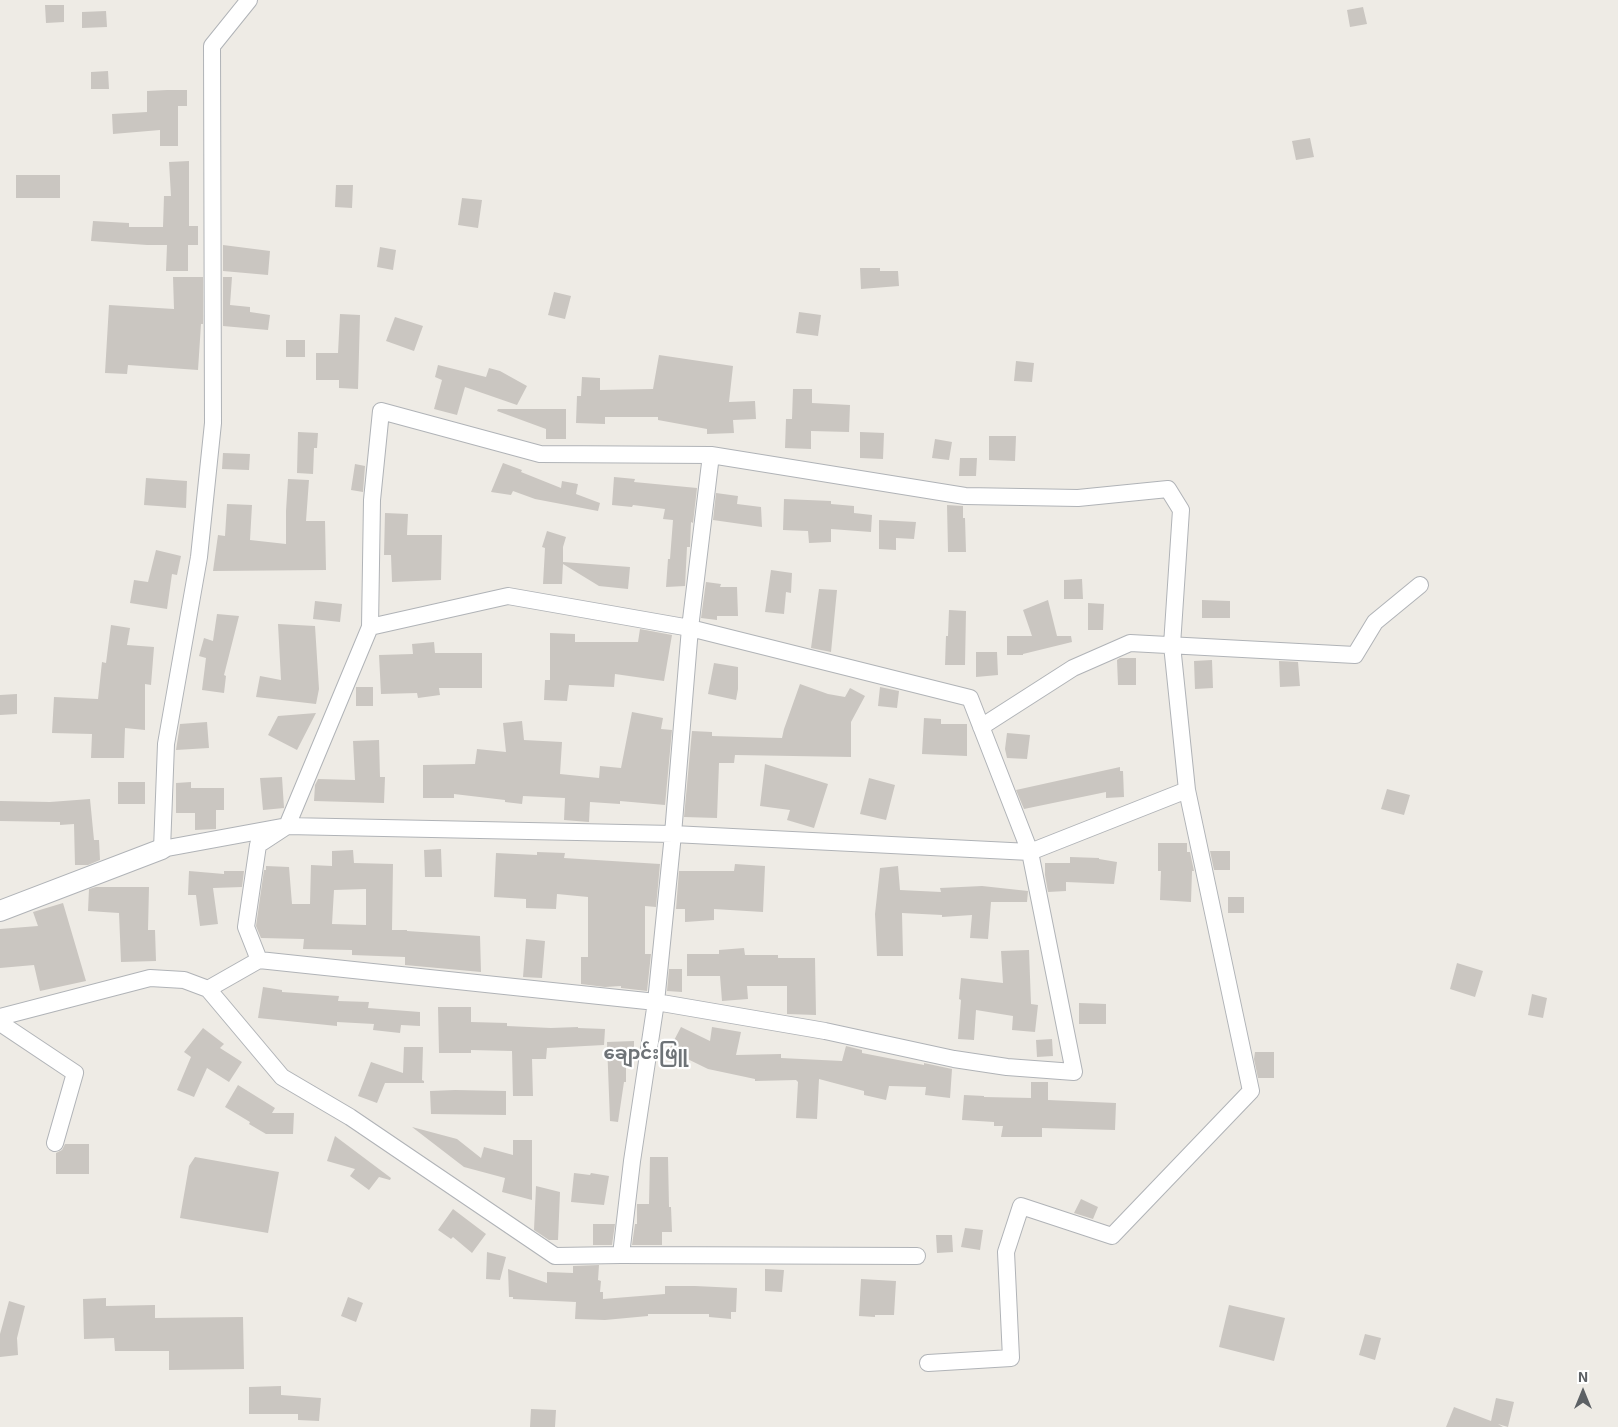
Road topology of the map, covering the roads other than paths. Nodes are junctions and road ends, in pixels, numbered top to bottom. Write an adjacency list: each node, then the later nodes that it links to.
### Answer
1 (249, 0): 11 (street)
2 (711, 456): 4 (street); 5 (street); 6 (street)
3 (1420, 585): 6 (street)
4 (370, 627): 5 (street); 9 (street)
5 (690, 628): 7 (street); 10 (street)
6 (1172, 646): 7 (street); 8 (street)
7 (981, 726): 12 (street)
8 (1187, 790): 12 (street); 22 (street)
9 (287, 826): 10 (street); 11 (street); 14 (street)
10 (673, 834): 12 (street); 16 (street)
11 (162, 849): 13 (street)
12 (1030, 852): 16 (street)
13 (0, 912)
14 (260, 960): 15 (street); 16 (street)
15 (208, 989): 17 (street); 20 (street)
16 (656, 1002): 20 (street)
17 (0, 1017)
18 (0, 1022): 19 (street)
19 (56, 1143)
20 (621, 1255): 21 (street)
21 (917, 1256)
22 (928, 1363)

